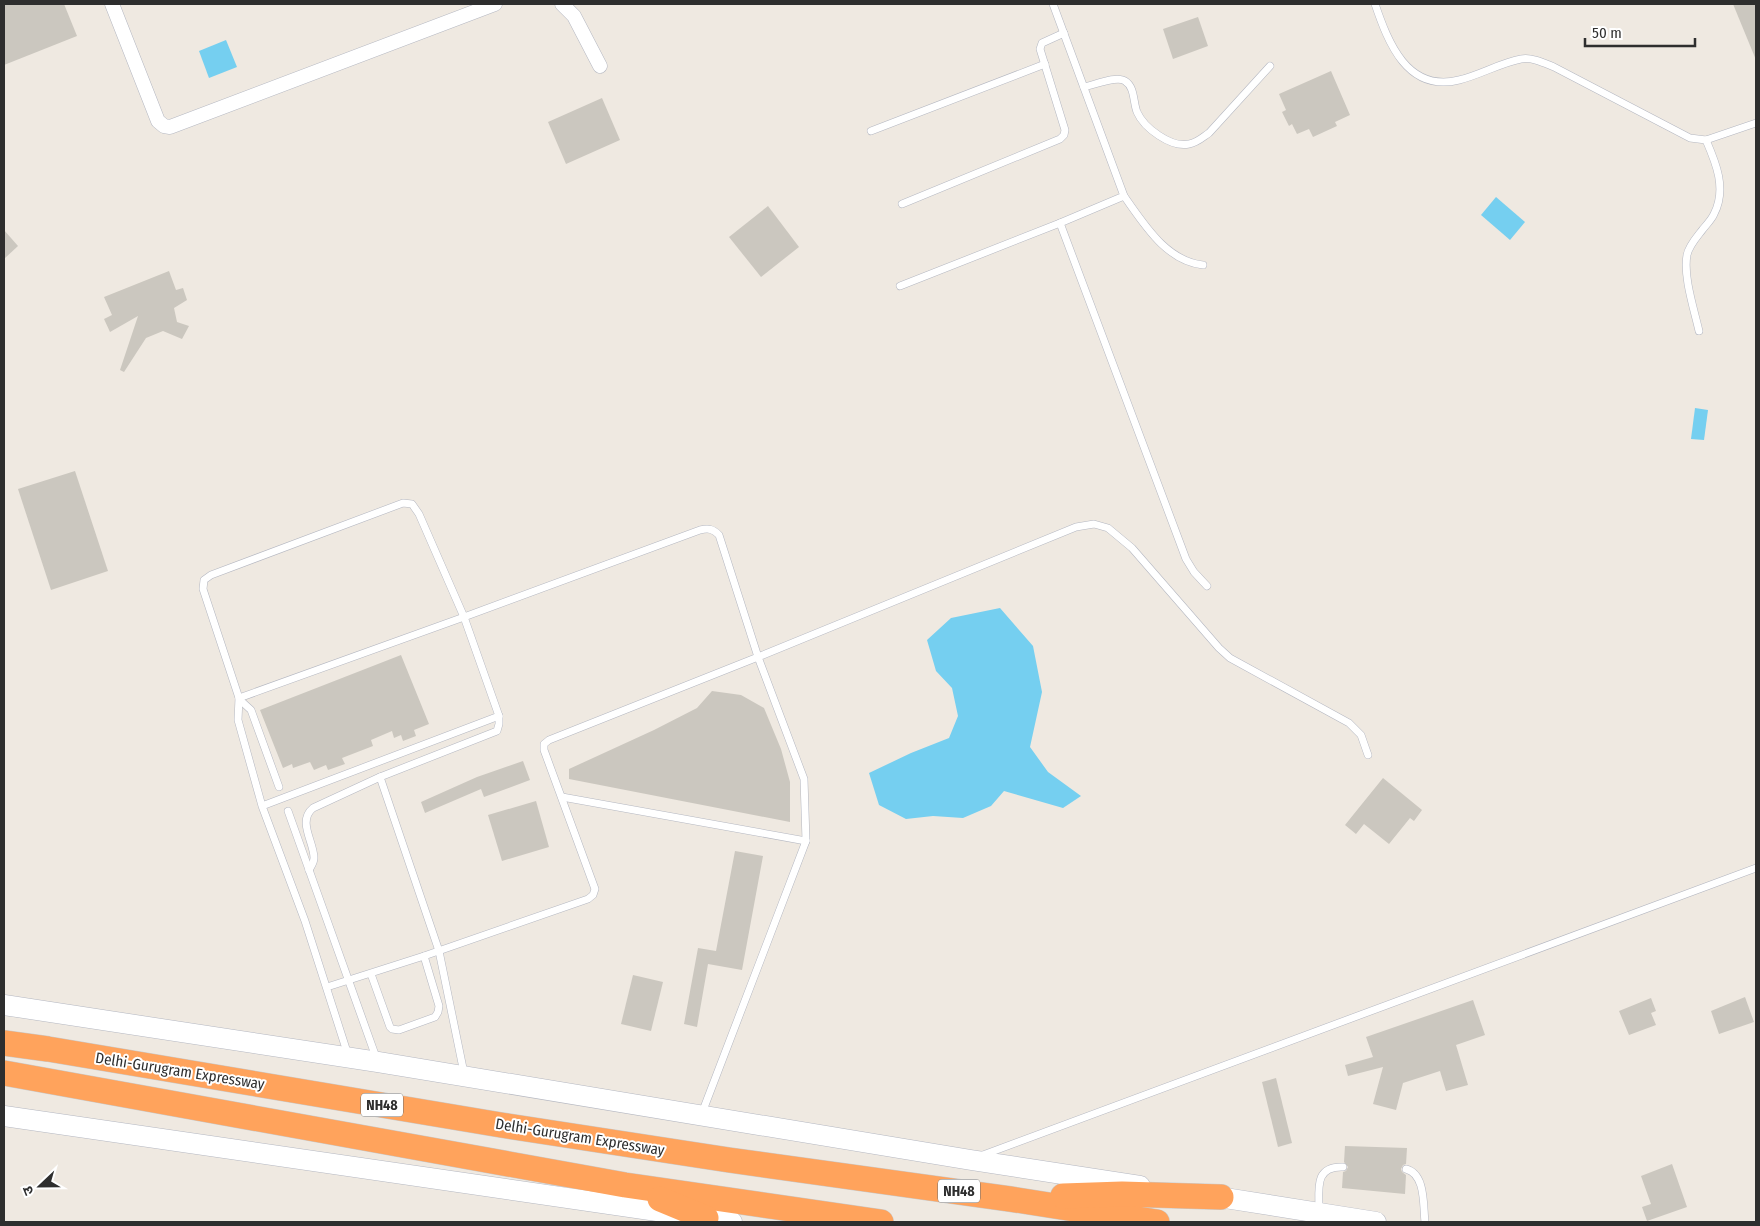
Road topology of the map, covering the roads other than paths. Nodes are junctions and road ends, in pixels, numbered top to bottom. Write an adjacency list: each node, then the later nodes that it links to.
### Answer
1 (112, 4): 2 (street)
2 (496, 4)
3 (562, 4): 8 (street)
4 (1053, 4): 6 (lane)
5 (1375, 4): 13 (lane)
6 (1064, 33): 7 (lane); 10 (lane)
7 (1045, 64): 12 (lane); 15 (lane)
8 (600, 66)
9 (1270, 66): 10 (lane)
10 (1084, 87): 14 (lane)
11 (1756, 123): 13 (lane)
12 (870, 131)
13 (1706, 140): 19 (lane)
14 (1124, 196): 16 (lane); 17 (lane)
15 (902, 204)
16 (1060, 223): 18 (lane); 20 (lane)
17 (1203, 265)
18 (900, 286)
19 (1699, 330)
20 (1207, 586)
21 (464, 617): 22 (lane); 23 (lane); 23 (lane); 24 (lane)
22 (758, 657): 25 (lane); 28 (lane); 31 (lane)
23 (240, 699): 27 (lane); 29 (lane)
24 (499, 716): 26 (lane); 29 (lane)
25 (1368, 755)
26 (380, 777): 33 (lane); 34 (lane)
27 (279, 787)
28 (562, 797): 31 (lane); 34 (lane)
29 (262, 806): 38 (lane)
30 (288, 811): 33 (lane)
31 (806, 841): 45 (lane)
32 (1756, 868): 47 (lane)
33 (309, 870): 37 (lane)
34 (439, 950): 35 (lane); 44 (lane)
35 (424, 956): 36 (lane); 36 (lane)
36 (371, 974): 37 (lane)
37 (348, 980): 38 (lane); 42 (lane)
38 (326, 987): 41 (lane)
39 (4, 1005): 41 (main road)
40 (4, 1044): 52 (highway, Delhi-Gurugram Expressway / NH48)
41 (349, 1058): 42 (main road)
42 (378, 1062): 44 (main road)
43 (4, 1073): 50 (highway, Delhi-Gurugram Expressway / NH48)
44 (465, 1076): 45 (main road)
45 (701, 1115): 47 (main road)
46 (4, 1116): 54 (main road)
47 (971, 1160): 51 (main road)
48 (1343, 1167): 53 (lane)
49 (1406, 1169): 59 (lane)
50 (625, 1185): 54 (highway); 56 (highway, Delhi-Gurugram Expressway / NH48)
51 (1221, 1197): 52 (highway); 53 (main road)
52 (1010, 1198): 57 (highway, Delhi-Gurugram Expressway / NH48)
53 (1319, 1213): 58 (main road)
54 (697, 1219): 55 (main road)
55 (732, 1222)
56 (881, 1222)
57 (1157, 1222)
58 (1376, 1222)
59 (1425, 1222)

